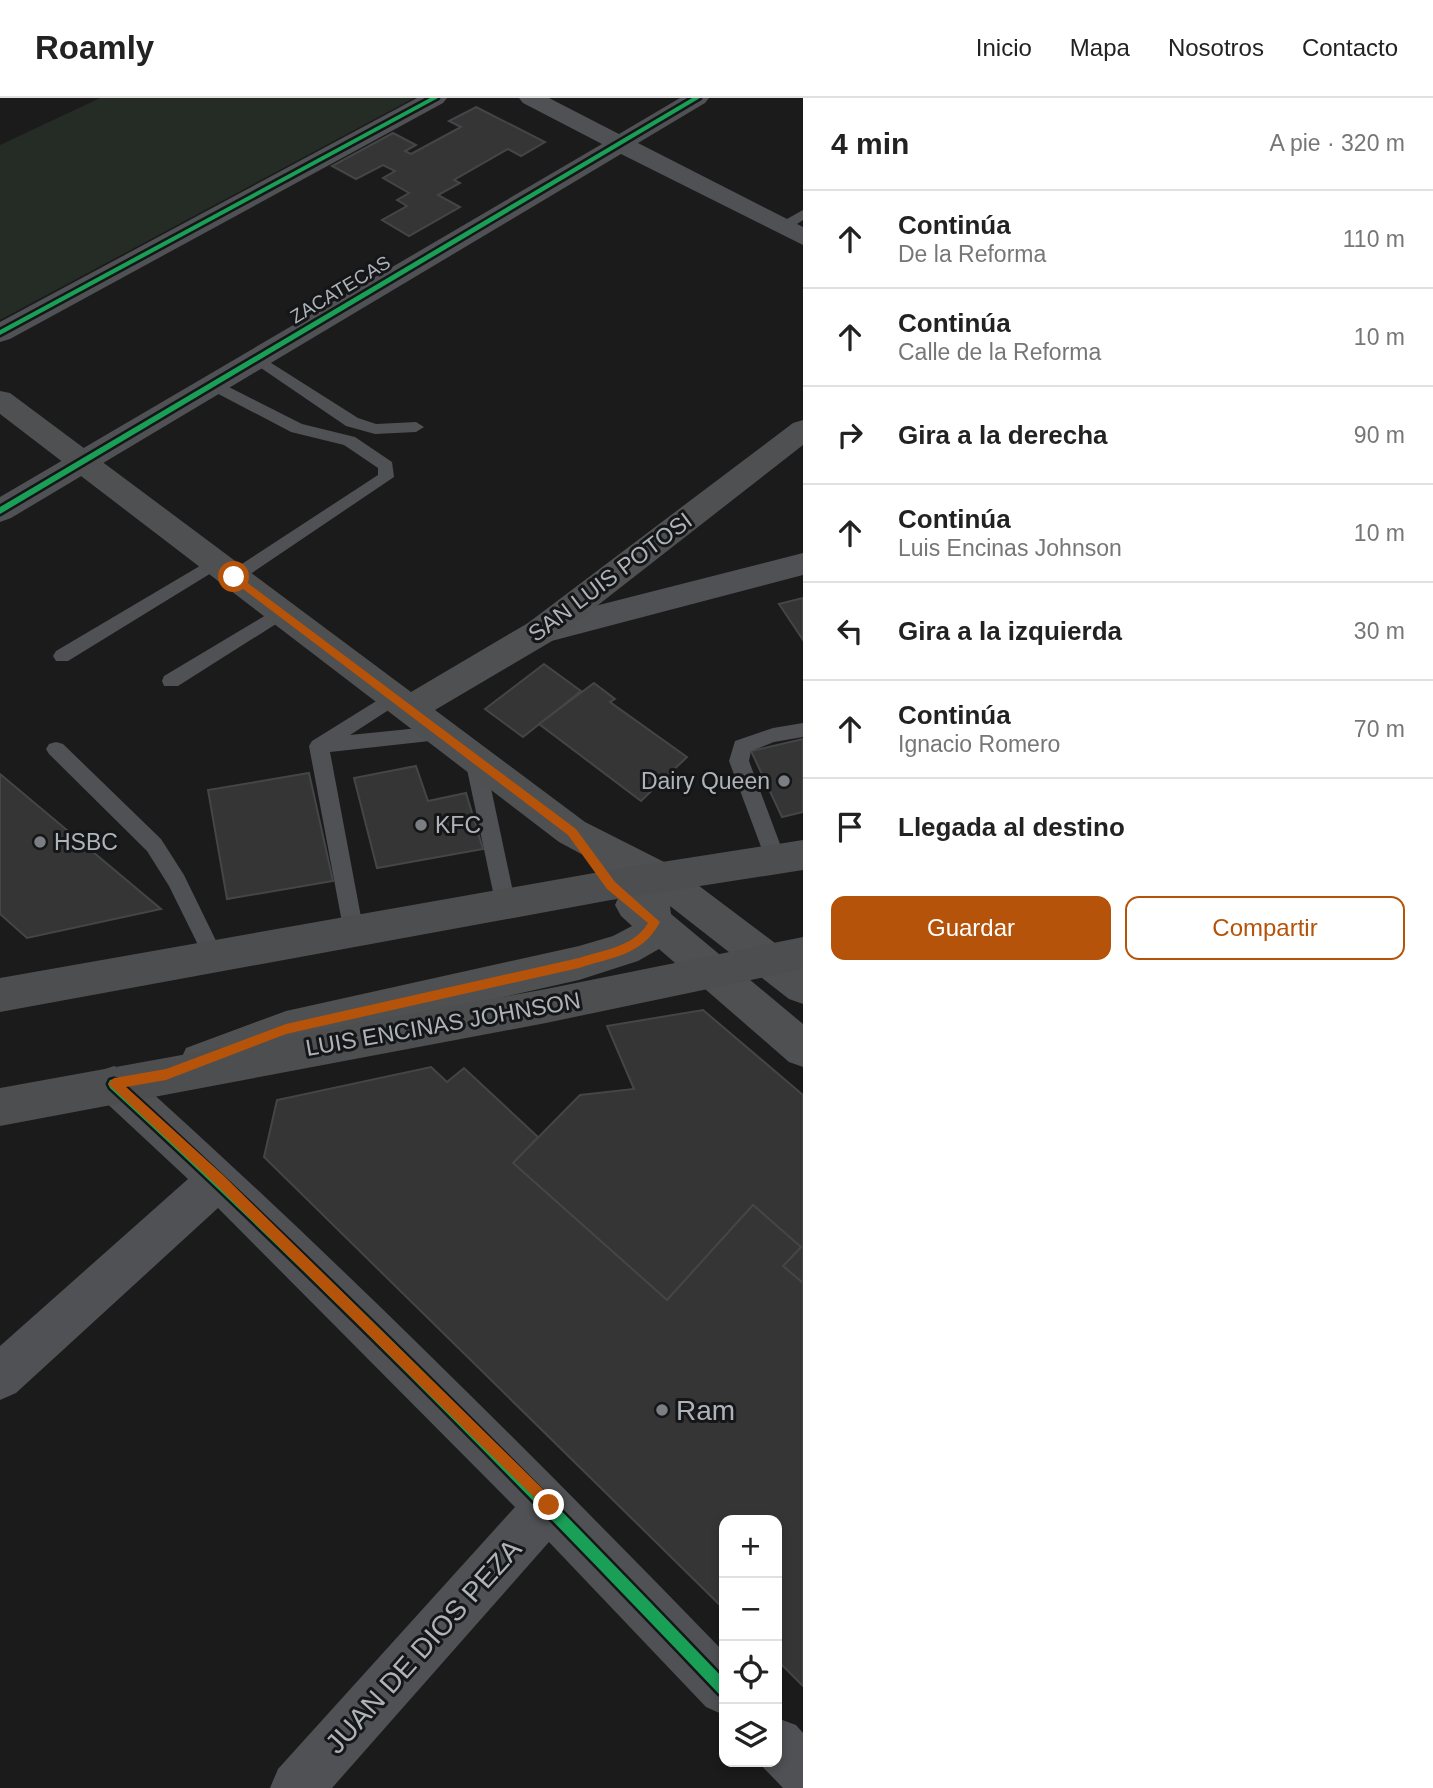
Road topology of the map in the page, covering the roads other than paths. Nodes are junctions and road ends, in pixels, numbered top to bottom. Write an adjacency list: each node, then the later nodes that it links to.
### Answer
1 (435, 98): 6 (street)
2 (531, 98): 4 (street)
3 (697, 98): 4 (street, ZACATECAS)
4 (619, 144): 5 (street); 7 (street, ZACATECAS)
5 (796, 226)
6 (0, 333)
7 (257, 359): 8 (street, ZACATECAS); 10 (lane)
8 (213, 384): 12 (street, ZACATECAS); 15 (lane)
9 (0, 400): 12 (main road)
10 (416, 426)
11 (803, 430): 17 (main road, SAN LUIS POTOSI)
12 (81, 462): 13 (street, ZACATECAS); 15 (main road)
13 (0, 511)
14 (803, 564): 17 (street)
15 (224, 570): 16 (main road); 18 (lane)
16 (281, 612): 19 (lane); 20 (main road)
17 (540, 632): 20 (main road, SAN LUIS POTOSI)
18 (62, 656)
19 (172, 681)
20 (401, 704): 22 (main road); 23 (lane)
21 (803, 730): 26 (lane)
22 (439, 733): 23 (lane); 25 (main road)
23 (319, 746): 30 (lane)
24 (56, 750): 31 (lane)
25 (475, 760): 27 (main road); 28 (lane)
26 (789, 857): 27 (main road)
27 (635, 882): 28 (main road); 29 (main road); 32 (main road)
28 (506, 906): 30 (main road)
29 (654, 922): 33 (main road); 37 (main road)
30 (354, 933): 31 (main road)
31 (214, 957): 35 (main road)
32 (786, 957): 33 (main road, LUIS ENCINAS JOHNSON); 34 (main road)
33 (712, 972): 36 (main road); 37 (main road, LUIS ENCINAS JOHNSON)
34 (803, 988)
35 (0, 995)
36 (803, 1049)
37 (166, 1074): 38 (main road, LUIS ENCINAS JOHNSON)
38 (114, 1084): 39 (main road, LUIS ENCINAS JOHNSON); 40 (street)
39 (0, 1107)
40 (219, 1179): 41 (street); 42 (street)
41 (0, 1377)
42 (549, 1505): 43 (street); 46 (street, JUAN DE DIOS PEZA)
43 (719, 1684)
44 (782, 1749): 45 (street)
45 (803, 1771)
46 (297, 1788)

